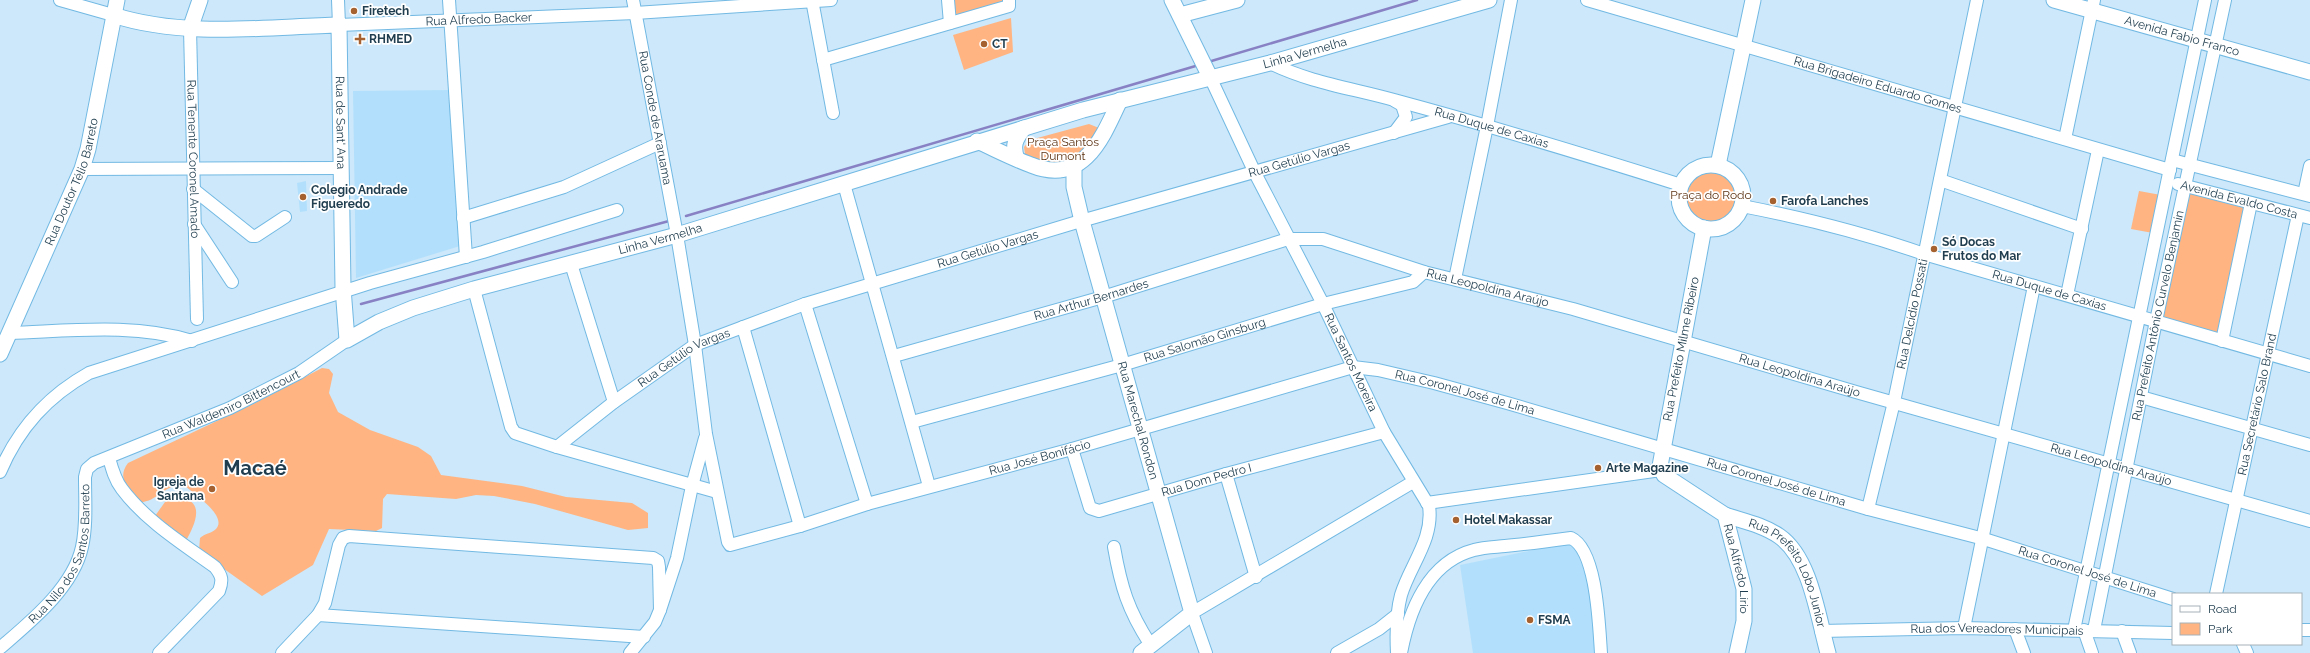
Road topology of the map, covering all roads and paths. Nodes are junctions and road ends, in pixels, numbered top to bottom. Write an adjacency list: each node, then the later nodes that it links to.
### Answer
1 (60, 0): 24 (street, Rua Alfredo Backer)
2 (117, 0): 24 (main road, Rua Doutor Télio Barreto)
3 (124, 0): 28 (main road)
4 (200, 0): 30 (main road, Rua Tenente Coronel Amado)
5 (338, 0): 29 (street, Rua de Sant' Ana)
6 (449, 0): 26 (street)
7 (633, 0): 23 (street, Rua Conde de Araruama)
8 (830, 0): 20 (street, Rua Alfredo Backer)
9 (948, 0): 27 (street)
10 (1172, 0): 25 (main road)
11 (1237, 0): 25 (main road)
12 (1489, 0): 35 (main road, Linha Vermelha)
13 (1511, 0): 47 (street)
14 (1587, 0): 32 (street, Rua Brigadeiro Eduardo Gomes)
15 (1753, 0): 32 (main road)
16 (1977, 0): 43 (street, Rua Delcídio Possati)
17 (2054, 0): 22 (main road, Avenida Fabio Franco)
18 (2205, 0): 31 (street, Rua Prefeito Antônio Curvelo Benjamin)
19 (2224, 0): 33 (street, Rua Prefeito Antônio Curvelo Benjamin)
20 (812, 1): 23 (street, Rua Alfredo Backer); 36 (street)
21 (1009, 3): 27 (street)
22 (2093, 5): 31 (main road, Avenida Fabio Franco); 50 (street)
23 (635, 13): 26 (street, Rua Alfredo Backer); 53 (street, Rua Conde de Araruama)
24 (113, 15): 28 (main road, Rua Alfredo Backer); 34 (main road, Rua Doutor Télio Barreto)
25 (1180, 15): 38 (main road)
26 (449, 22): 29 (street, Rua Alfredo Backer); 76 (street)
27 (950, 22): 36 (street)
28 (137, 23): 30 (main road, Rua Alfredo Backer); 34 (main road)
29 (339, 25): 30 (main road, Rua Alfredo Backer); 60 (main road, Rua de Sant' Ana)
30 (190, 29): 59 (street, Rua Tenente Coronel Amado)
31 (2196, 40): 33 (main road, Avenida Fabio Franco); 63 (street, Rua Prefeito Antônio Curvelo Benjamin)
32 (1745, 45): 43 (street, Rua Brigadeiro Eduardo Gomes); 56 (main road)
33 (2215, 45): 39 (main road, Avenida Fabio Franco); 57 (street, Rua Prefeito Antônio Curvelo Benjamin)
34 (107, 50): 61 (main road, Rua Doutor Télio Barreto)
35 (1300, 54): 37 (main road, Linha Vermelha); 40 (street)
36 (823, 60): 45 (street)
37 (1270, 63): 38 (main road, Linha Vermelha); 40 (street, Rua Duque de Caxias)
38 (1206, 69): 41 (main road, Linha Vermelha); 64 (street, Rua Santos Moreira)
39 (2310, 72)
40 (1300, 77): 42 (street, Rua Duque de Caxias)
41 (1120, 100): 44 (main road, Linha Vermelha); 52 (main road)
42 (1394, 100): 46 (street, Rua Duque de Caxias); 49 (street)
43 (1955, 108): 50 (street, Rua Brigadeiro Eduardo Gomes); 65 (street, Rua Delcídio Possati)
44 (1082, 110): 48 (main road, Linha Vermelha); 52 (main road)
45 (833, 113)
46 (1448, 117): 47 (street, Rua Duque de Caxias); 49 (street, Rua Getúlio Vargas)
47 (1487, 126): 67 (street, Rua Duque de Caxias); 88 (street)
48 (1024, 128): 51 (main road, Linha Vermelha); 55 (main road)
49 (1394, 133): 64 (street, Rua Getúlio Vargas)
50 (2065, 139): 54 (street, Rua Brigadeiro Eduardo Gomes)
51 (977, 141): 55 (main road); 66 (main road, Linha Vermelha)
52 (1099, 141): 62 (main road)
53 (660, 142): 76 (street); 82 (street, Rua Conde de Araruama)
54 (2098, 150): 63 (street, Rua Brigadeiro Eduardo Gomes); 81 (street)
55 (1017, 159): 62 (main road)
56 (1718, 165): 67 (main road); 72 (main road)
57 (2189, 166): 63 (street, Avenida Evaldo Costa); 68 (street, Rua Prefeito Antônio Curvelo Benjamin); 70 (street, Avenida Evaldo Costa)
58 (2310, 166): 70 (street)
59 (193, 168): 60 (street); 61 (street); 69 (street, Rua Tenente Coronel Amado)
60 (342, 168): 93 (main road, Rua de Sant' Ana)
61 (82, 169): 102 (main road, Rua Doutor Télio Barreto)
62 (1067, 169): 78 (main road, Rua Marechal Rondon)
63 (2170, 171): 68 (street, Avenida Evaldo Costa); 98 (street, Rua Prefeito Antônio Curvelo Benjamin)
64 (1254, 173): 78 (street, Rua Getúlio Vargas); 83 (street, Rua Santos Moreira)
65 (1940, 180): 81 (street); 84 (street, Rua Delcídio Possati)
66 (844, 184): 82 (main road, Linha Vermelha); 90 (street)
67 (1681, 185): 80 (main road)
68 (2185, 186): 71 (street, Avenida Evaldo Costa); 100 (street, Rua Prefeito Antônio Curvelo Benjamin)
69 (193, 189): 75 (street); 79 (street, Rua Tenente Coronel Amado)
70 (2307, 195)
71 (2251, 203): 74 (street, Avenida Evaldo Costa); 106 (street)
72 (1742, 206): 80 (main road); 84 (street, Rua Duque de Caxias)
73 (617, 210): 85 (street)
74 (2298, 215): 77 (street, Avenida Evaldo Costa); 109 (street, Rua Secretário Salo Brand)
75 (285, 217)
76 (463, 218): 85 (street)
77 (2310, 218)
78 (1082, 221): 90 (street, Rua Getúlio Vargas); 95 (main road, Rua Marechal Rondon)
79 (194, 224): 89 (street); 99 (street, Rua Tenente Coronel Amado)
80 (1704, 228): 104 (main road, Rua Prefeito Milme Ribeiro)
81 (2082, 229): 94 (street)
82 (677, 235): 86 (main road, Linha Vermelha); 107 (street, Rua Conde de Araruama)
83 (1288, 239): 87 (street, Rua Leopoldina Araújo); 95 (street, Rua Arthur Bernardes); 97 (street, Rua Santos Moreira)
84 (1924, 254): 91 (street, Rua Duque de Caxias); 116 (street, Rua Delcídio Possati)
85 (466, 257): 93 (street)
86 (571, 264): 92 (main road, Linha Vermelha); 115 (street)
87 (1424, 272): 88 (street, Rua Leopoldina Araújo); 97 (street, Rua Salomão Ginsburg)
88 (1455, 279): 104 (street, Rua Leopoldina Araújo)
89 (232, 282)
90 (872, 284): 96 (street, Rua Getúlio Vargas); 110 (street)
91 (2034, 286): 94 (street, Rua Duque de Caxias); 122 (street)
92 (474, 289): 103 (main road, Linha Vermelha); 124 (street)
93 (343, 293): 103 (main road, Rua de Sant' Ana); 105 (street)
94 (2067, 295): 98 (street, Rua Duque de Caxias)
95 (1103, 297): 110 (street, Rua Arthur Bernardes); 111 (main road, Rua Marechal Rondon)
96 (806, 304): 101 (street, Rua Getúlio Vargas); 140 (street)
97 (1323, 304): 111 (street, Rua Salomão Ginsburg); 113 (street, Rua Santos Moreira)
98 (2139, 316): 100 (street, Rua Duque de Caxias); 128 (street, Rua Prefeito Antônio Curvelo Benjamin)
99 (197, 319)
100 (2156, 321): 106 (street, Rua Duque de Caxias); 114 (street, Rua Prefeito Antônio Curvelo Benjamin)
101 (743, 326): 107 (street, Rua Getúlio Vargas); 144 (street)
102 (10, 333): 105 (street); 108 (main road, Rua Doutor Télio Barreto)
103 (347, 340): 127 (street, Rua Waldemiro Bittencourt)
104 (1684, 340): 116 (street, Rua Leopoldina Araújo); 126 (main road, Rua Prefeito Milme Ribeiro)
105 (192, 341): 131 (street)
106 (2222, 341): 109 (street, Rua Duque de Caxias)
107 (695, 345): 115 (street, Rua Getúlio Vargas); 121 (street, Rua Conde de Araruama)
108 (0, 354)
109 (2267, 354): 112 (street, Rua Duque de Caxias); 119 (street, Rua Secretário Salo Brand)
110 (894, 356): 117 (street)
111 (1122, 365): 117 (street, Rua Salomão Ginsburg); 118 (main road, Rua Marechal Rondon)
112 (2310, 366)
113 (1353, 367): 118 (street, Rua José Bonifácio); 120 (street, Rua Santos Moreira); 126 (street, Rua Coronel José de Lima)
114 (2140, 397): 119 (street); 129 (street, Rua Prefeito Antônio Curvelo Benjamin)
115 (614, 402): 124 (street, Rua Getúlio Vargas)
116 (1894, 402): 122 (street, Rua Leopoldina Araújo); 141 (street, Rua Delcídio Possati)
117 (912, 422): 135 (street)
118 (1139, 429): 125 (street, Rua José Bonifácio); 137 (main road, Rua Marechal Rondon)
119 (2252, 429): 123 (street); 138 (street, Rua Secretário Salo Brand)
120 (1384, 432): 132 (street, Rua Dom Pedro I); 133 (street, Rua Santos Moreira)
121 (706, 434): 134 (street); 136 (street, Rua Conde de Araruama)
122 (2004, 434): 128 (street, Rua Leopoldina Araújo); 145 (street)
123 (2310, 445)
124 (557, 447): 134 (street)
125 (1072, 449): 135 (street, Rua José Bonifácio); 137 (street, Rua Dom Pedro I)
126 (1662, 449): 130 (main road, Rua Prefeito Milme Ribeiro); 141 (street, Rua Coronel José de Lima)
127 (109, 458): 164 (street, Rua Nilo dos Santos Barreto); 166 (street)
128 (2110, 465): 129 (street, Rua Leopoldina Araújo); 148 (street, Rua Prefeito Antônio Curvelo Benjamin)
129 (2126, 469): 138 (street, Rua Leopoldina Araújo); 150 (street, Rua Prefeito Antônio Curvelo Benjamin)
130 (1661, 470): 139 (street); 142 (main road, Rua Alfredo Lírio)
131 (0, 472)
132 (1226, 474): 137 (street, Rua Dom Pedro I); 149 (street)
133 (1413, 482): 139 (street, Rua Santos Moreira); 149 (street)
134 (692, 486): 136 (street); 153 (street)
135 (930, 486): 140 (street, Rua José Bonifácio)
136 (717, 492): 146 (street, Rua Conde de Araruama)
137 (1157, 494): 154 (main road, Rua Marechal Rondon)
138 (2237, 499): 143 (street, Rua Leopoldina Araújo); 151 (street, Rua Secretário Salo Brand)
139 (1427, 503): 155 (street, Rua Santos Moreira)
140 (868, 504): 144 (street, Rua José Bonifácio)
141 (1868, 509): 145 (street, Rua Coronel José de Lima)
142 (1725, 515): 160 (main road, Rua Prefeito Lobo Junior); 174 (main road, Rua Alfredo Lírio)
143 (2310, 521)
144 (800, 526): 146 (street, Rua José Bonifácio)
145 (1984, 539): 148 (street, Rua Coronel José de Lima); 157 (street)
146 (728, 542)
147 (1114, 548): 165 (street)
148 (2085, 570): 150 (street, Rua Coronel José de Lima); 159 (street, Rua Prefeito Antônio Curvelo Benjamin)
149 (1256, 577): 154 (street)
150 (2104, 577): 152 (street, Rua Coronel José de Lima); 159 (street, Rua Prefeito Antônio Curvelo Benjamin)
151 (2216, 593)
152 (2172, 599)
153 (660, 610): 156 (street); 163 (street)
154 (1192, 613): 165 (main road); 169 (street, Rua Marechal Rondon)
155 (1398, 614): 170 (street); 171 (street, Rua Santos Moreira)
156 (318, 615): 163 (street); 167 (street)
157 (1964, 628): 158 (street, Rua dos Vereadores Municipais); 160 (street, Rua dos Vereadores Municipais)
158 (2015, 629): 159 (street, Rua dos Vereadores Municipais); 176 (street)
159 (2084, 630): 161 (street, Rua dos Vereadores Municipais); 177 (street)
160 (1821, 631): 175 (main road, Rua Prefeito Lobo Junior)
161 (2122, 631): 162 (street, Rua dos Vereadores Municipais); 178 (street)
162 (2172, 633)
163 (644, 637): 168 (street)
164 (0, 648)
165 (1146, 649)
166 (159, 653)
167 (282, 653)
168 (630, 653)
169 (1206, 653)
170 (1337, 653)
171 (1397, 653)
172 (1401, 653): 173 (street)
173 (1602, 653)
174 (1737, 653)
175 (1828, 653)
176 (2024, 653)
177 (2092, 653)
178 (2130, 653)

